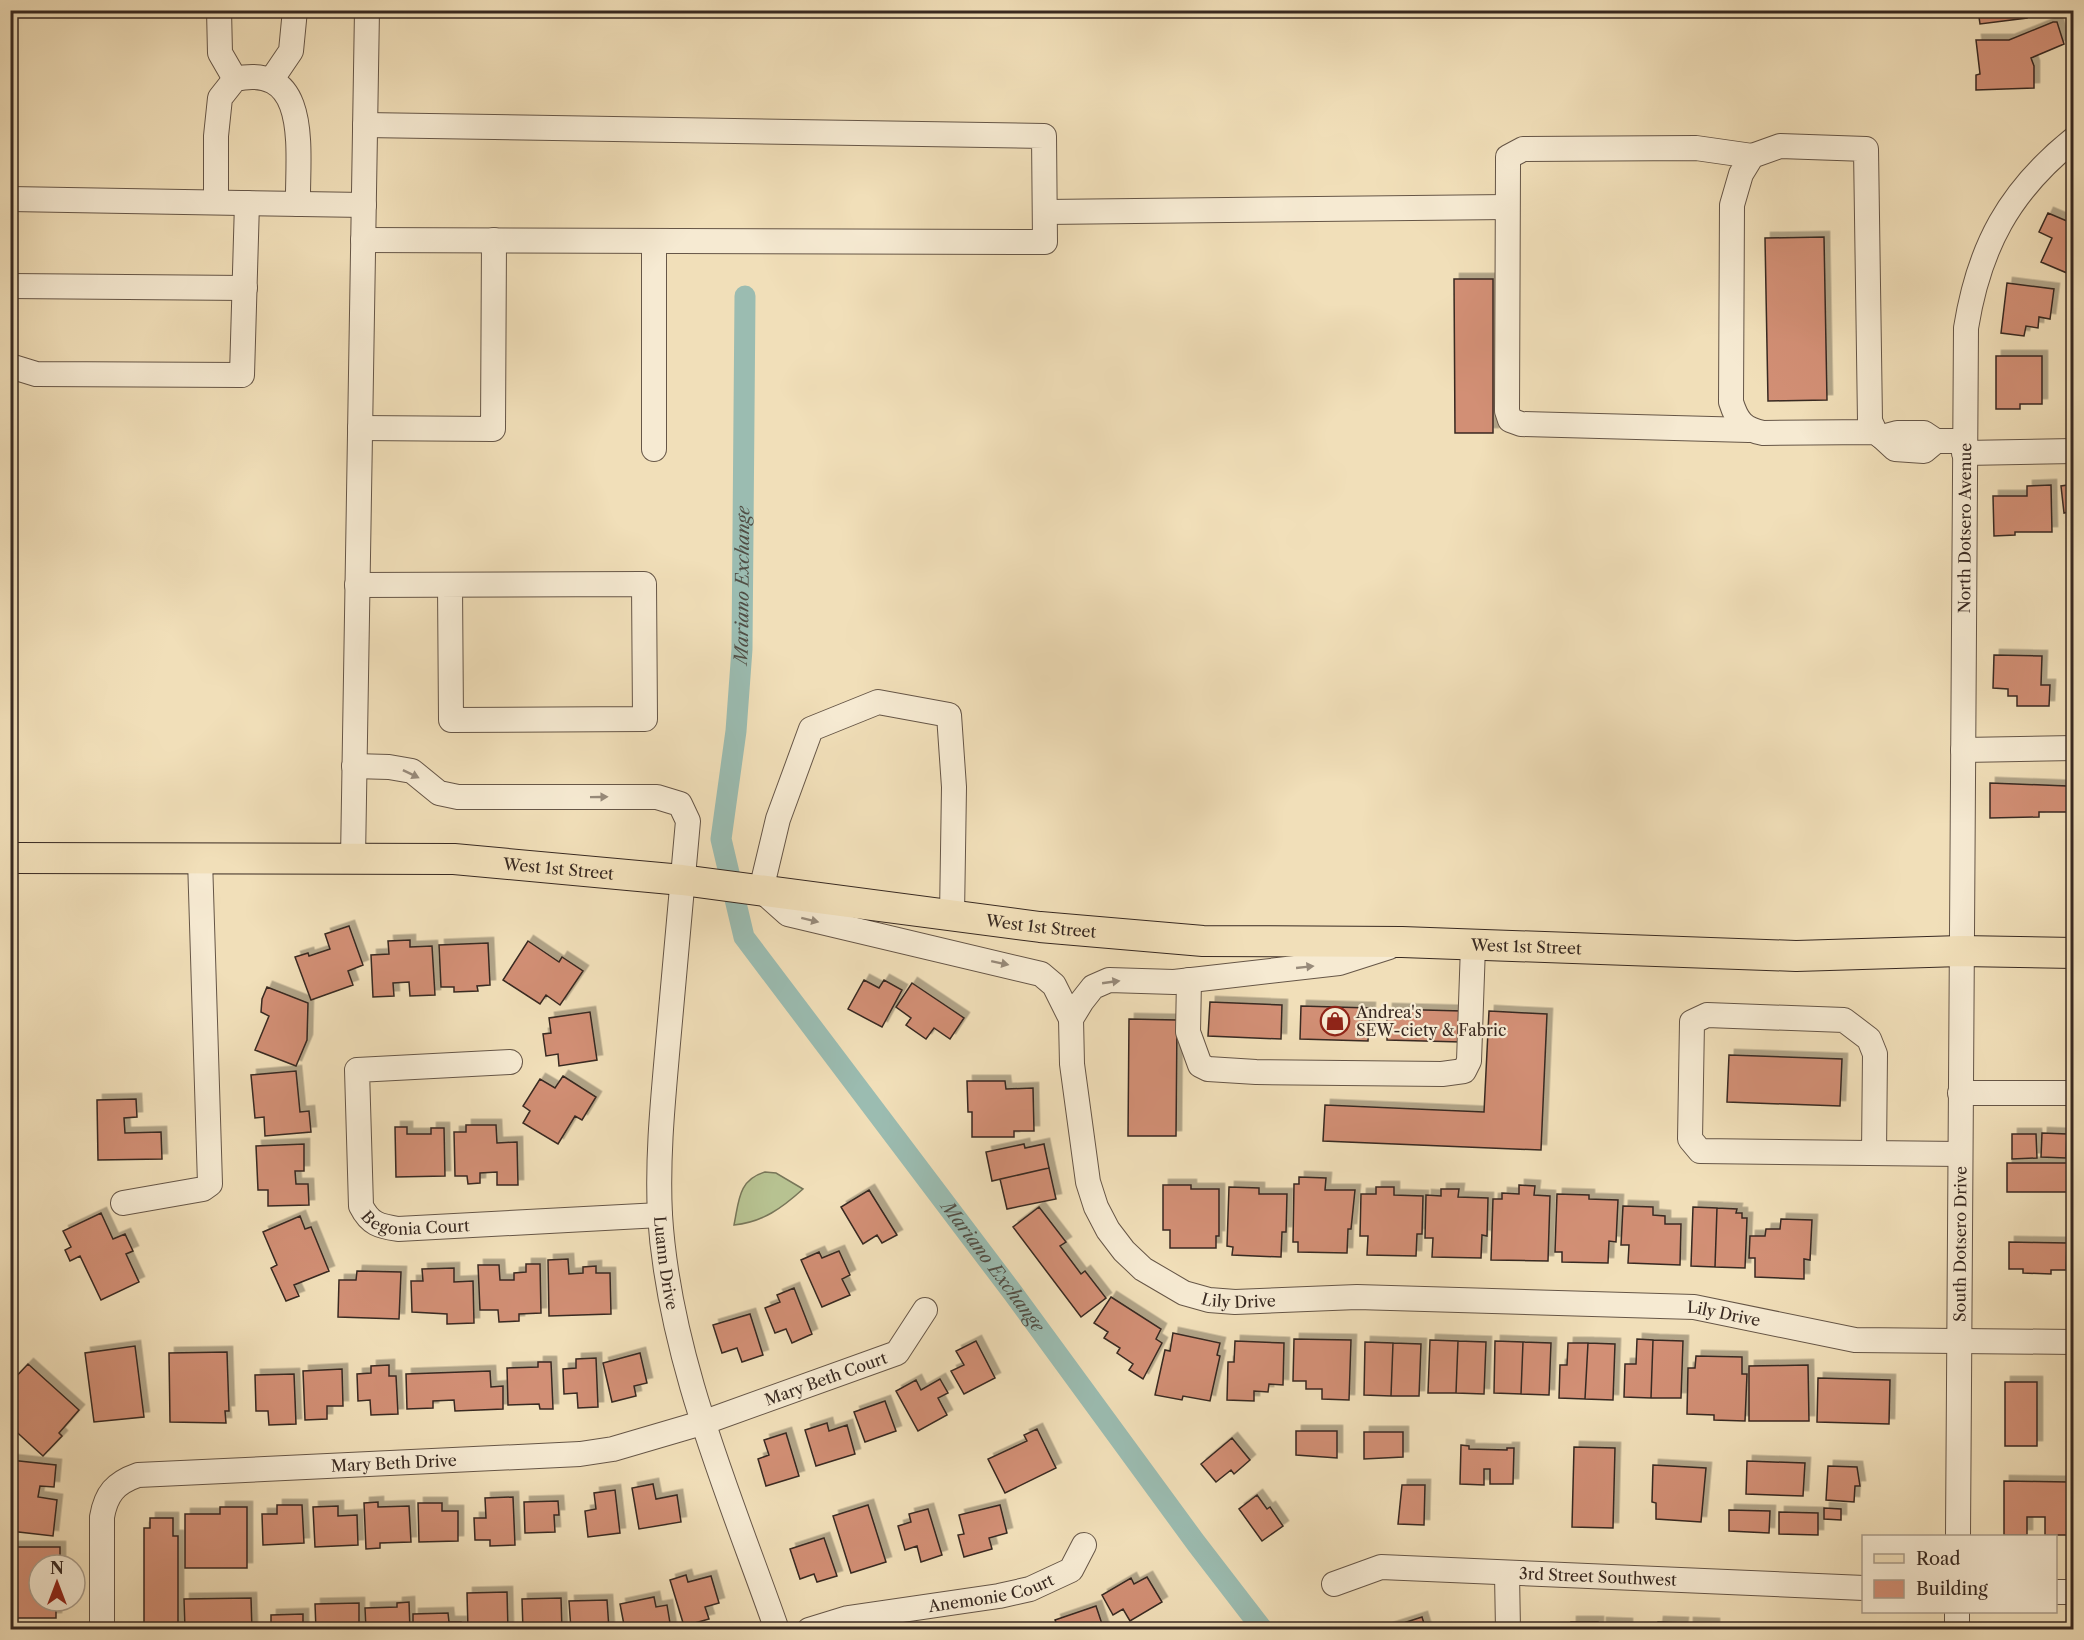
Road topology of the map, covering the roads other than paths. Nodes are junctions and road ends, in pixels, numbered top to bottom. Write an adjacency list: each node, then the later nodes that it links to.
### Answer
1 (219, 10): 4 (street)
2 (295, 10): 5 (street)
3 (367, 10): 6 (street)
4 (234, 79): 5 (street); 10 (street)
5 (272, 79): 12 (street)
6 (365, 125): 13 (street); 15 (street)
7 (2073, 139): 25 (street, North Dotsero Avenue)
8 (1752, 156): 14 (street); 23 (street); 24 (street)
9 (10, 199): 10 (street)
10 (216, 202): 11 (street)
11 (247, 203): 12 (street); 20 (street)
12 (298, 204): 13 (street)
13 (364, 205): 16 (street)
14 (1507, 207): 15 (street); 23 (street)
15 (1045, 212): 18 (street)
16 (363, 240): 17 (street); 22 (street)
17 (494, 240): 18 (street); 22 (street)
18 (654, 241): 26 (street)
19 (10, 286): 20 (street)
20 (245, 288): 21 (street)
21 (10, 366)
22 (360, 428): 28 (street)
23 (1749, 430): 24 (street)
24 (1878, 435): 25 (street)
25 (1964, 447): 27 (street); 31 (street, North Dotsero Avenue)
26 (654, 449)
27 (2073, 451)
28 (357, 585): 29 (street); 32 (street)
29 (450, 585): 29 (street)
30 (2073, 748): 31 (street)
31 (1963, 750): 41 (street, North Dotsero Avenue)
32 (354, 766): 35 (street); 36 (street, Luann Drive, one-way to 36)
33 (10, 858): 34 (main road, West 1st Street)
34 (200, 859): 35 (main road, West 1st Street); 50 (street)
35 (353, 859): 36 (main road, West 1st Street)
36 (682, 880): 37 (main road, West 1st Street); 51 (street, Luann Drive)
37 (761, 890): 38 (main road, West 1st Street); 38 (street); 44 (street, one-way to 44)
38 (952, 915): 39 (main road, West 1st Street)
39 (1402, 942): 40 (main road, West 1st Street); 43 (street, one-way to 39)
40 (1473, 945): 41 (main road, West 1st Street); 43 (street)
41 (1961, 951): 42 (main road, West 1st Street); 46 (street, South Dotsero Drive)
42 (2073, 953)
43 (1189, 980): 44 (street, one-way to 43)
44 (1071, 1018): 53 (street, Lily Drive)
45 (510, 1062): 51 (street, Begonia Court)
46 (1960, 1093): 47 (street); 49 (street, South Dotsero Drive)
47 (2073, 1093)
48 (1874, 1153): 48 (street); 49 (street)
49 (1960, 1154): 53 (street, South Dotsero Drive)
50 (123, 1203)
51 (660, 1215): 55 (street, Luann Drive)
52 (925, 1310): 55 (street, Mary Beth Court)
53 (1961, 1341): 54 (street, Lily Drive); 56 (street, South Dotsero Drive)
54 (2073, 1342)
55 (705, 1422): 64 (street, Mary Beth Drive); 65 (street, Luann Drive)
56 (1958, 1535)
57 (1084, 1545): 66 (street, Anemonie Court)
58 (1507, 1574): 59 (street, 3rd Street Southwest); 60 (street, 3rd Street Southwest); 67 (street)
59 (1334, 1584)
60 (1862, 1588)
61 (2057, 1592): 62 (street)
62 (2073, 1592)
63 (1958, 1613): 68 (street)
64 (102, 1629)
65 (777, 1629)
66 (809, 1629)
67 (1508, 1629)
68 (1957, 1629)

